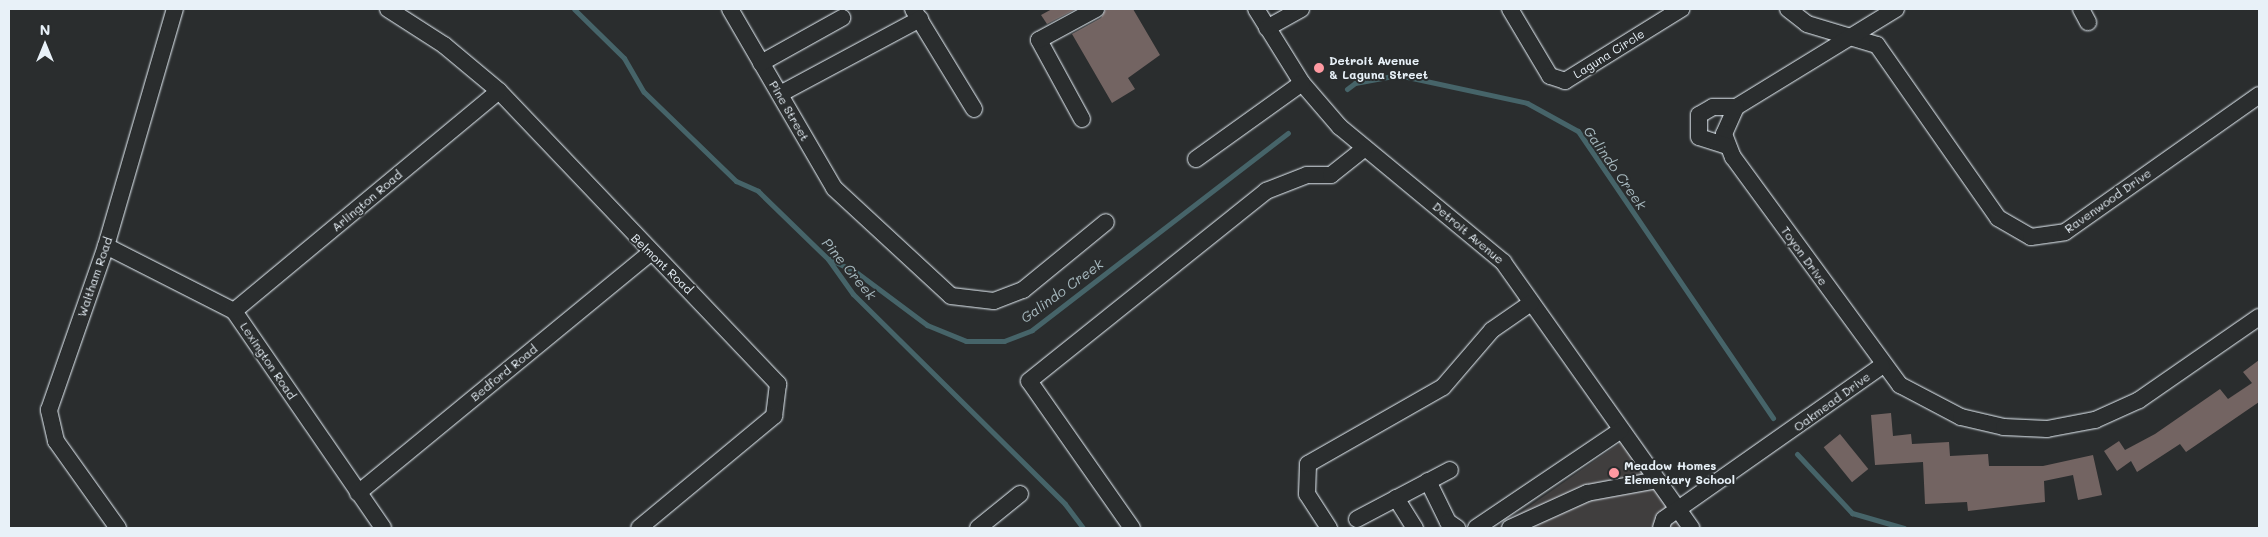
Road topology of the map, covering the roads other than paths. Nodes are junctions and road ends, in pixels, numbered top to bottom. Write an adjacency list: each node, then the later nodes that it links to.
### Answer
1 (175, 9): 27 (street, Waltham Road)
2 (388, 9): 17 (street, Belmont Road)
3 (730, 9): 15 (street, Pine Street)
4 (1096, 9): 22 (street)
5 (1256, 9): 13 (street, Detroit Avenue)
6 (1301, 9): 13 (street)
7 (1510, 9): 8 (street, Laguna Circle)
8 (1681, 9)
9 (1788, 9): 14 (street, Ravenwood Drive)
10 (1896, 9): 14 (street)
11 (916, 14): 18 (street); 21 (street)
12 (842, 18): 15 (street)
13 (1267, 28): 16 (street, Detroit Avenue)
14 (1852, 36): 19 (street, Ravenwood Drive); 20 (street)
15 (761, 62): 18 (street, Pine Street)
16 (1302, 83): 24 (street, Detroit Avenue); 25 (street)
17 (499, 91): 28 (street, Belmont Road); 30 (street, Arlington Road)
18 (780, 94): 26 (street, Pine Street)
19 (2259, 95)
20 (1736, 107): 23 (street); 23 (street)
21 (974, 109)
22 (1082, 119)
23 (1726, 146): 32 (street, Toyon Drive)
24 (1365, 148): 29 (street, Detroit Avenue); 46 (street)
25 (1196, 159)
26 (1106, 222)
27 (106, 246): 30 (street, Lexington Road); 42 (street, Waltham Road)
28 (649, 254): 37 (street, Bedford Road); 44 (street, Belmont Road)
29 (1531, 303): 33 (street, Detroit Avenue); 47 (street)
30 (234, 311): 37 (street, Lexington Road)
31 (2259, 317): 32 (street, Oakmead Drive)
32 (1882, 366): 40 (street, Oakmead Drive)
33 (1620, 430): 35 (street, Detroit Avenue); 50 (street)
34 (1450, 470): 36 (street)
35 (1657, 480): 40 (street, Detroit Avenue); 51 (street)
36 (1428, 481): 39 (street); 49 (street)
37 (358, 493): 43 (street, Lexington Road)
38 (1020, 494): 45 (street)
39 (1396, 498): 41 (street); 48 (street)
40 (1678, 510): 52 (street, Oakmead Drive); 53 (street, Detroit Avenue)
41 (1357, 520)
42 (118, 528)
43 (383, 528)
44 (638, 528)
45 (978, 528)
46 (1132, 528)
47 (1329, 528)
48 (1415, 528)
49 (1457, 528)
50 (1476, 528)
51 (1510, 528)
52 (1661, 528)
53 (1691, 528)

